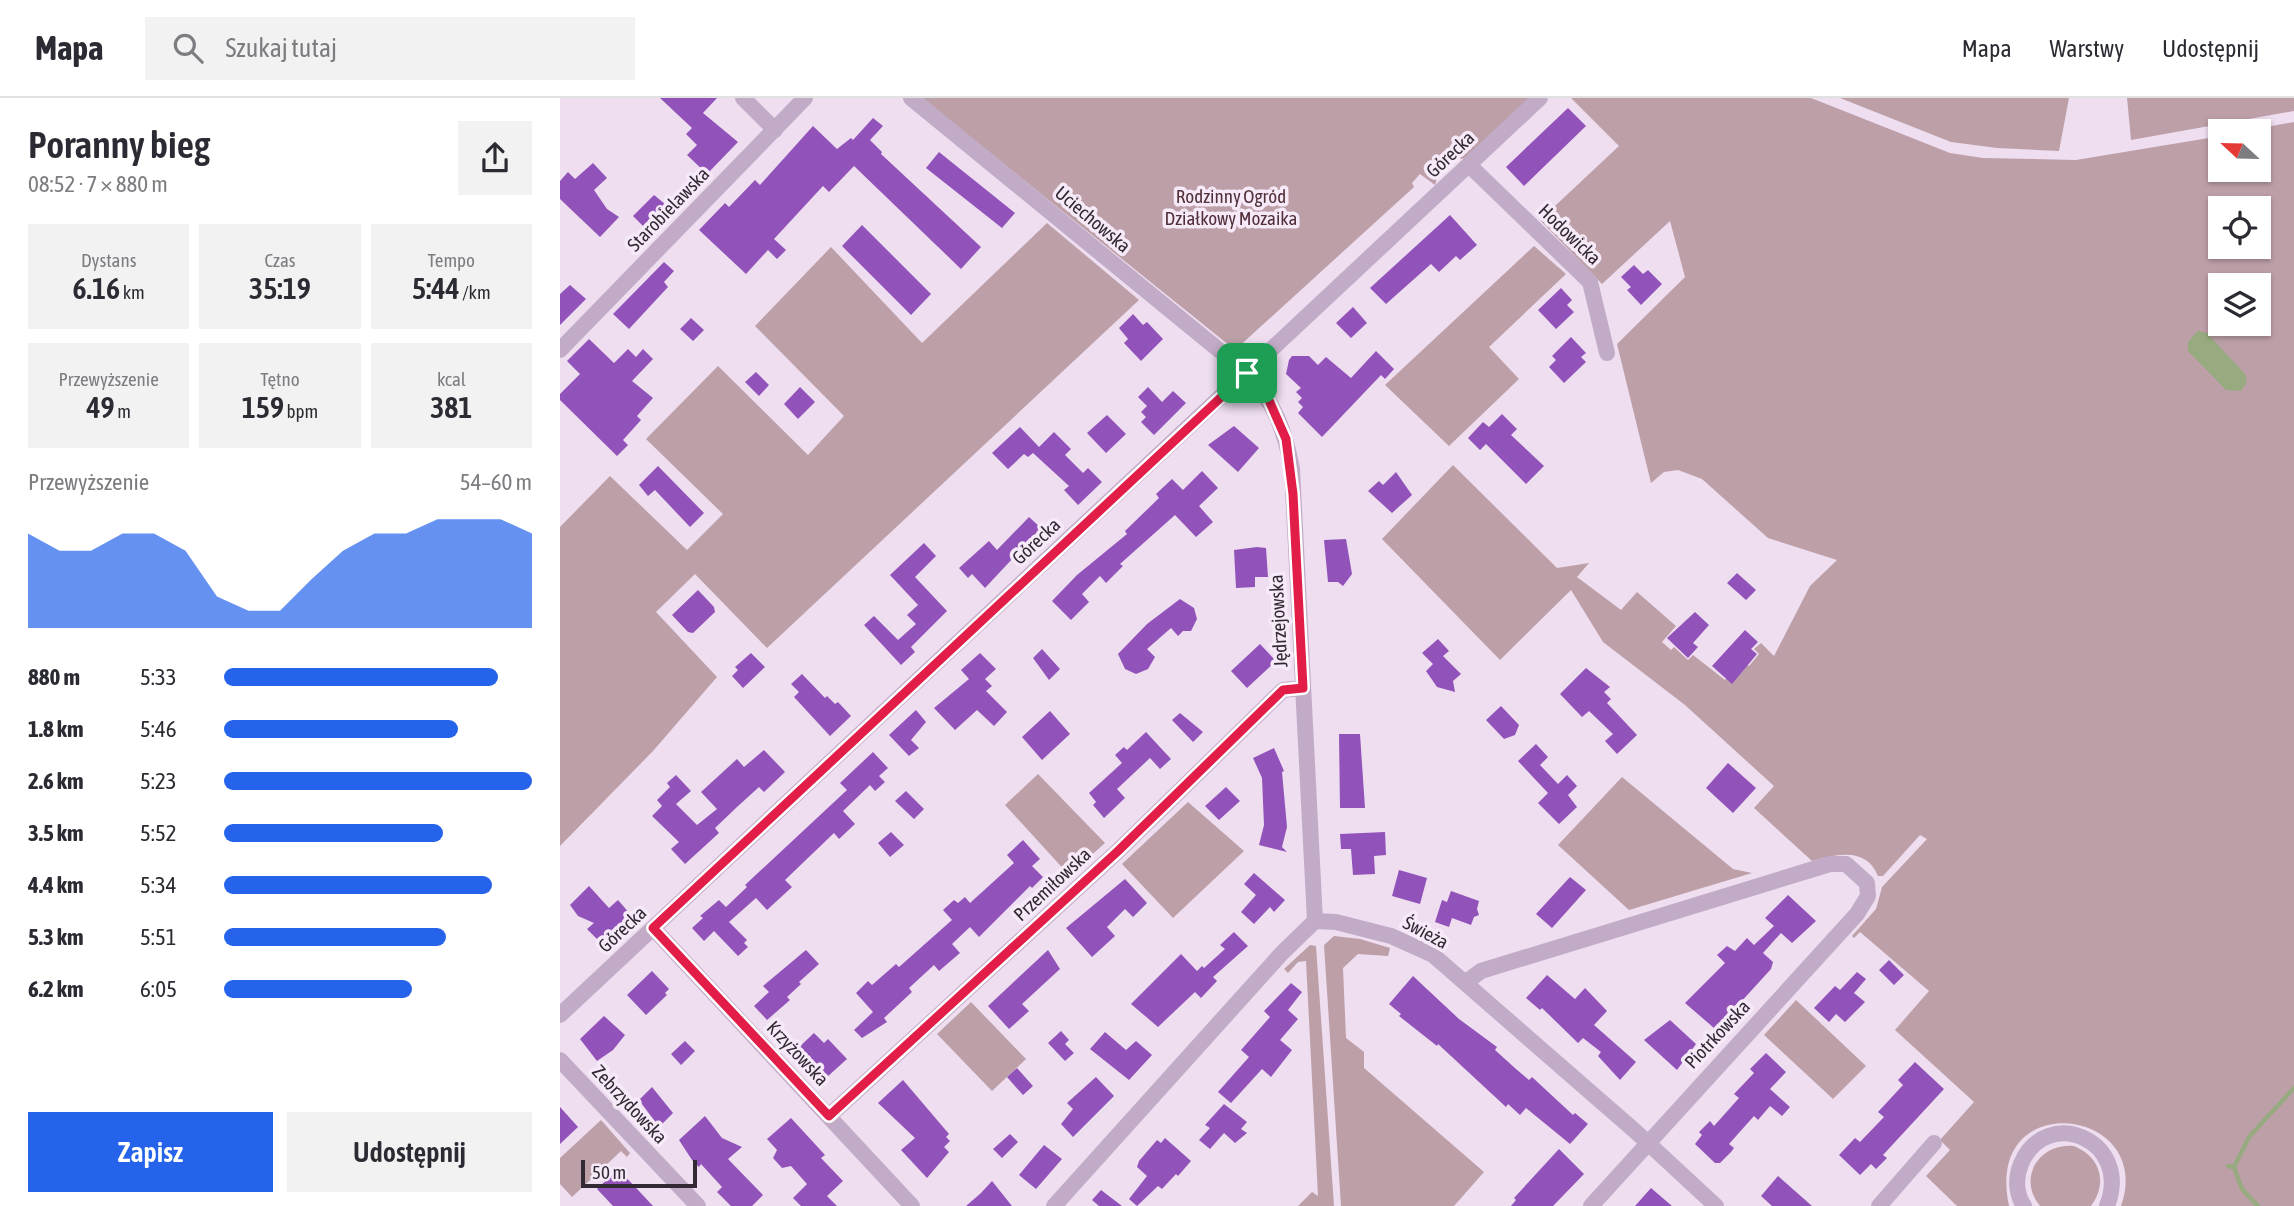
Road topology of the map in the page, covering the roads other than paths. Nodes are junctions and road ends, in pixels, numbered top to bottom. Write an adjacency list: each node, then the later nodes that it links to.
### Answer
1 (743, 98): 5 (street)
2 (805, 98): 5 (street, Starobielawska)
3 (911, 98): 9 (street, Uciechowska)
4 (1540, 98): 6 (street, Górecka)
5 (775, 130): 7 (street, Starobielawska)
6 (1469, 165): 8 (street, Hodowicka); 9 (street, Górecka)
7 (560, 350)
8 (1607, 353)
9 (1247, 373): 10 (street, Jędrzejowska); 12 (street, Górecka)
10 (1303, 688): 11 (street, Jędrzejowska); 16 (street, Przemiłowska)
11 (1315, 921): 13 (street, Świeża); 21 (street)
12 (653, 928): 14 (street, Górecka); 16 (street, Krzyżowska)
13 (1465, 983): 17 (street, Świeża); 17 (street, Piotrkowska)
14 (560, 1015)
15 (560, 1060): 22 (street, Zebrzydowska)
16 (829, 1116): 23 (street, Krzyżowska)
17 (1646, 1143): 24 (street, Piotrkowska); 25 (street, Świeża)
18 (1934, 1143): 26 (street)
19 (2017, 1187): 20 (street); 27 (street); 28 (street)
20 (2110, 1201)
21 (1056, 1205)
22 (698, 1206)
23 (912, 1206)
24 (1591, 1206)
25 (1716, 1206)
26 (1878, 1206)
27 (2017, 1206)
28 (2024, 1206)

